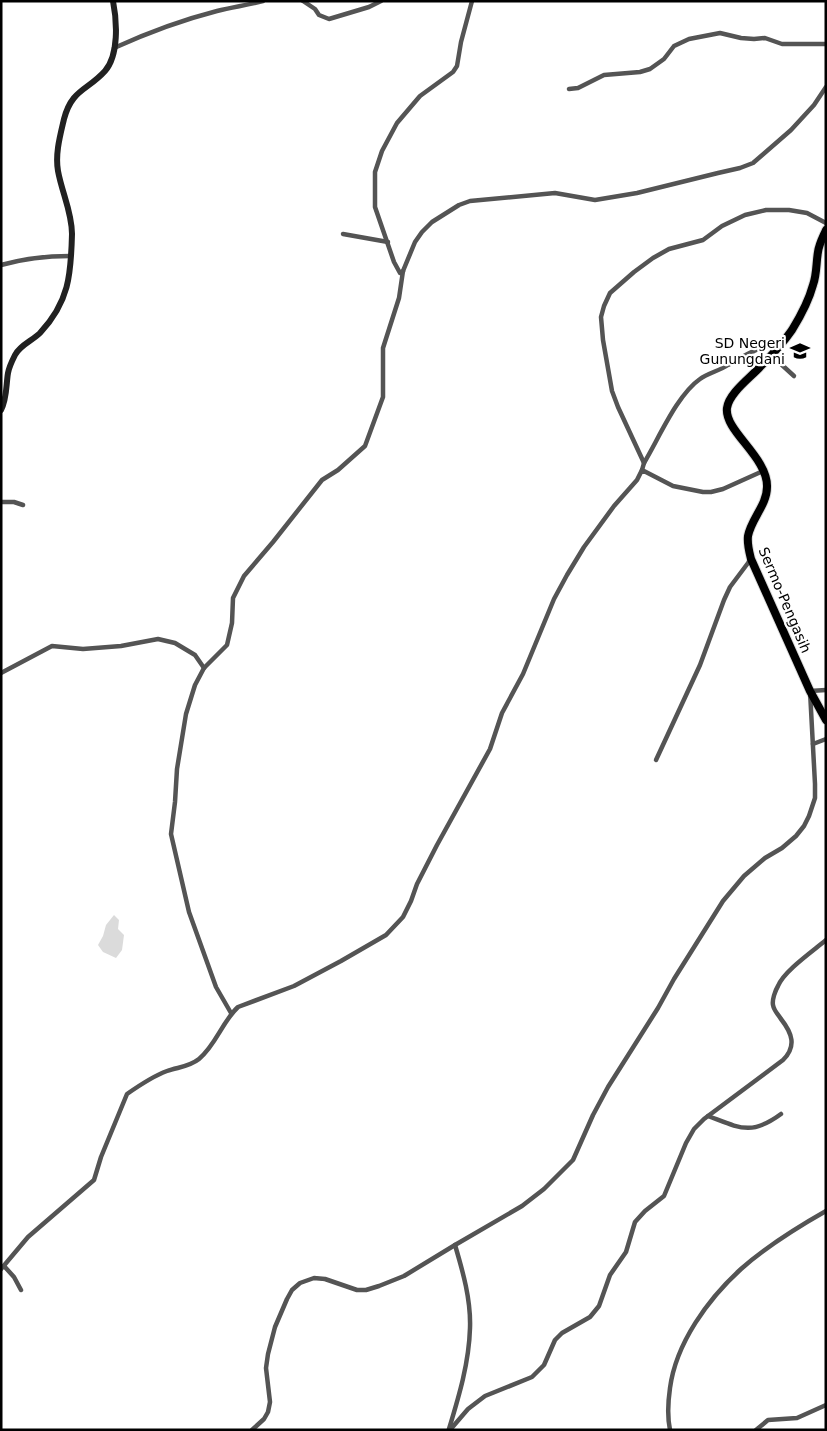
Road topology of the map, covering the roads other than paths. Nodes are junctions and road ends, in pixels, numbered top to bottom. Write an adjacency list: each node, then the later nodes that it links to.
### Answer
1 (264, 1): 7 (street)
2 (303, 1): 3 (street)
3 (381, 1)
4 (472, 1): 13 (street)
5 (112, 2): 7 (main road)
6 (826, 44): 9 (street)
7 (114, 48): 14 (main road)
8 (826, 87): 16 (street)
9 (570, 89)
10 (826, 223): 21 (street)
11 (826, 230): 17 (main road)
12 (343, 234): 13 (street)
13 (388, 242): 16 (street)
14 (70, 256): 15 (street); 20 (main road)
15 (1, 266)
16 (403, 271): 27 (street)
17 (781, 343): 18 (main road); 21 (street)
18 (771, 355): 19 (street); 23 (main road)
19 (794, 376)
20 (1, 410)
21 (644, 463): 22 (street)
22 (642, 470): 23 (street); 36 (street)
23 (764, 470): 26 (main road, Sermo-Pengasih)
24 (1, 502): 25 (street)
25 (22, 505)
26 (751, 559): 30 (main road, Sermo-Pengasih); 34 (street)
27 (204, 668): 28 (street); 36 (street)
28 (1, 673)
29 (826, 690): 30 (street)
30 (810, 691): 31 (main road, Sermo-Pengasih); 33 (street)
31 (826, 720)
32 (826, 738): 33 (street)
33 (813, 744): 40 (street)
34 (656, 760)
35 (826, 940): 38 (street)
36 (231, 1013): 41 (street)
37 (781, 1114): 38 (street)
38 (708, 1116): 45 (street)
39 (826, 1211): 46 (street)
40 (455, 1245): 44 (street); 45 (street)
41 (3, 1267): 42 (street)
42 (21, 1290)
43 (826, 1405): 47 (street)
44 (252, 1430)
45 (450, 1430)
46 (670, 1430)
47 (756, 1430)

